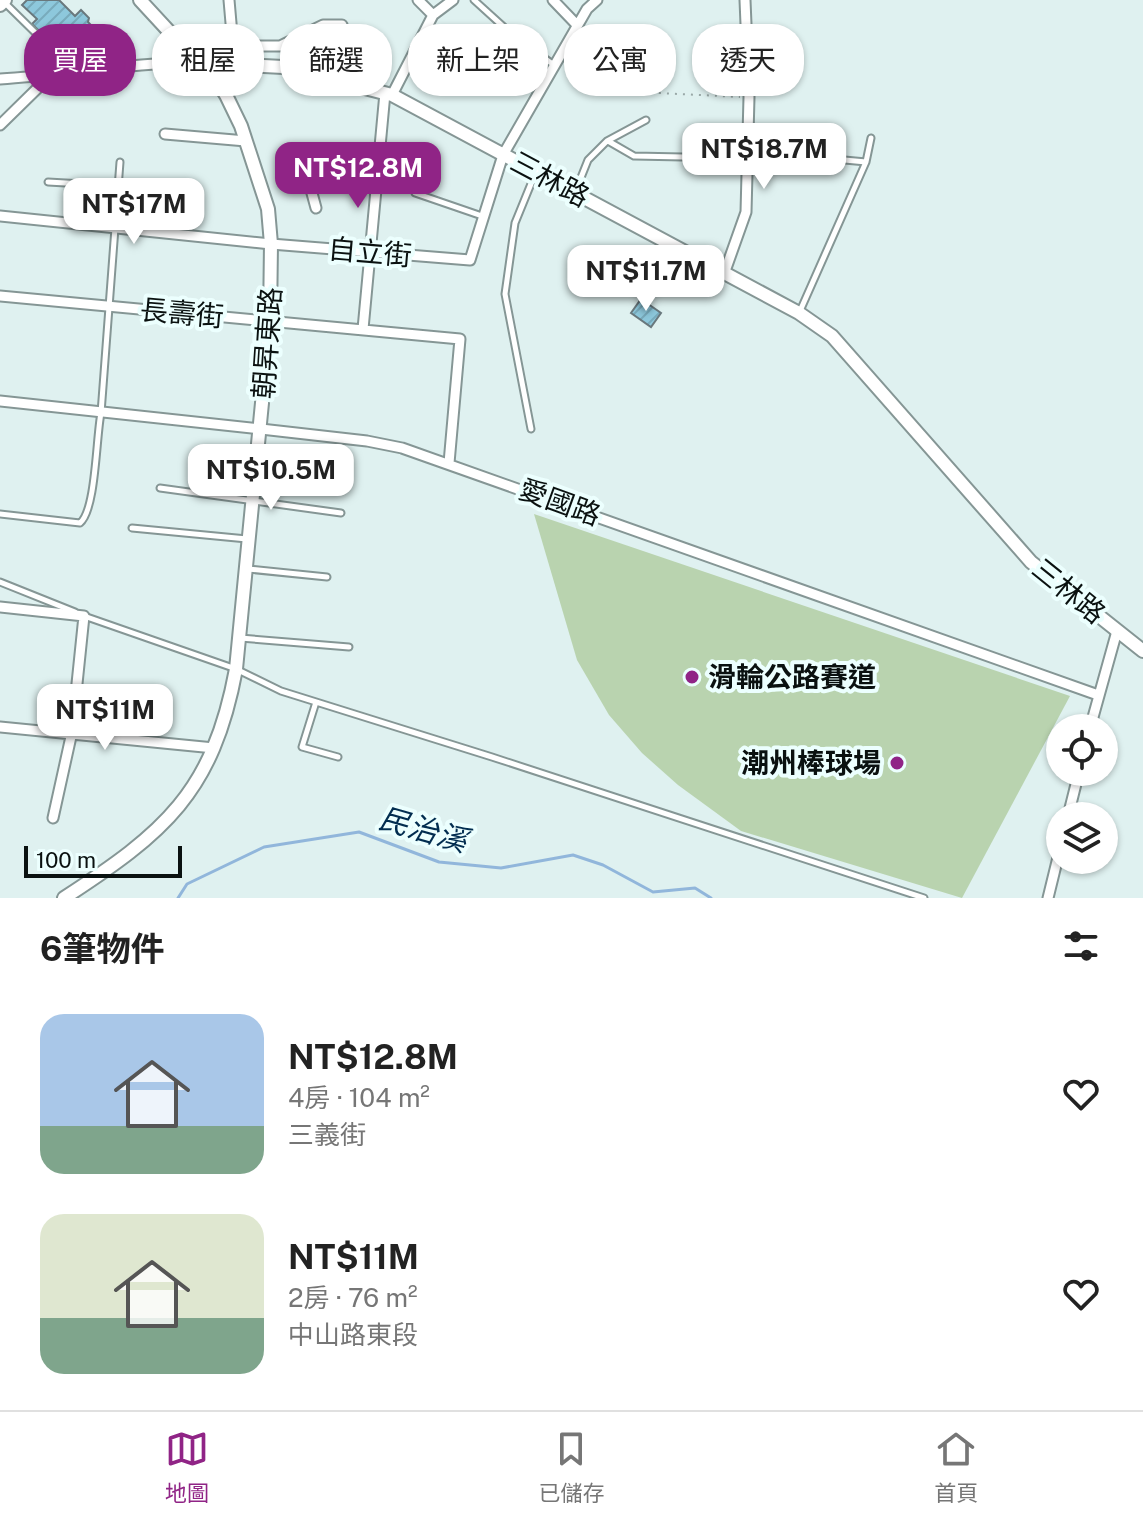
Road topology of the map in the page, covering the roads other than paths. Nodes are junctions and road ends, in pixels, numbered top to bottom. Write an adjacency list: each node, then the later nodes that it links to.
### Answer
1 (229, 0): 13 (street)
2 (418, 0): 10 (street)
3 (453, 0): 10 (street)
4 (474, 0): 19 (lane)
5 (553, 0): 14 (street)
6 (597, 0): 15 (street)
7 (745, 0): 33 (street)
8 (143, 1): 12 (main road, 朝昇東路)
9 (3, 2): 11 (lane)
10 (433, 15): 22 (street)
11 (26, 24)
12 (163, 24)
13 (231, 24)
14 (576, 24)
15 (578, 24)
16 (264, 46): 17 (street)
17 (280, 46)
18 (564, 48): 19 (street)
19 (554, 66): 34 (street)
20 (24, 78): 21 (street, 三林路)
21 (0, 79)
22 (392, 87)
23 (30, 96): 28 (street)
24 (226, 96): 31 (main road, 朝昇東路)
25 (388, 96): 38 (street)
26 (392, 96): 34 (main road, 三林路)
27 (646, 120): 32 (lane)
28 (0, 125)
29 (165, 134): 31 (street)
30 (871, 138): 37 (lane)
31 (246, 141): 48 (main road, 朝昇東路)
32 (607, 141): 35 (lane); 42 (lane)
33 (749, 151): 37 (lane); 50 (street)
34 (503, 155): 39 (main road, 三林路); 46 (street)
35 (683, 157)
36 (120, 162): 41 (lane)
37 (866, 162): 53 (lane)
38 (378, 167): 44 (street); 49 (street)
39 (536, 173): 42 (main road, 三林路); 59 (lane)
40 (48, 182): 41 (lane)
41 (118, 186): 47 (lane)
42 (575, 191): 50 (main road, 三林路)
43 (415, 193): 46 (lane)
44 (316, 208)
45 (0, 216): 47 (street, 自立街)
46 (484, 216): 49 (street, 自立街)
47 (113, 227): 48 (street, 自立街); 52 (lane)
48 (271, 244): 49 (street, 自立街); 54 (main road, 朝昇東路)
49 (371, 251): 55 (street)
50 (724, 274): 53 (main road, 三林路)
51 (0, 296): 52 (street, 長壽街)
52 (109, 307): 54 (street, 長壽街); 57 (lane)
53 (799, 313): 72 (main road, 三林路)
54 (270, 321): 55 (street, 長壽街); 58 (main road, 朝昇東路)
55 (363, 329): 60 (street, 長壽街)
56 (0, 401): 57 (street, 愛國路)
57 (101, 413): 58 (street, 愛國路); 64 (lane)
58 (261, 429): 60 (street, 愛國路); 62 (main road, 朝昇東路)
59 (531, 429)
60 (449, 463): 77 (street, 愛國路)
61 (160, 488): 62 (lane)
62 (254, 502): 63 (lane); 66 (main road, 朝昇東路)
63 (341, 513)
64 (0, 514)
65 (132, 528): 66 (lane)
66 (250, 540): 67 (main road, 朝昇東路)
67 (247, 568): 68 (lane); 73 (main road, 朝昇東路)
68 (327, 577)
69 (0, 582): 71 (lane)
70 (0, 607): 71 (street)
71 (84, 616): 76 (lane); 81 (street)
72 (1117, 631): 75 (main road, 三林路); 77 (street)
73 (239, 638): 74 (lane); 76 (main road, 朝昇東路)
74 (349, 647)
75 (1143, 651)
76 (236, 669): 78 (lane); 82 (main road, 朝昇東路)
77 (1098, 695): 79 (street)
78 (316, 702): 83 (lane); 87 (lane)
79 (1093, 714)
80 (0, 727): 81 (street)
81 (72, 732): 82 (street); 84 (street)
82 (214, 748): 86 (main road, 朝昇東路)
83 (338, 757)
84 (53, 818)
85 (1054, 874): 88 (street)
86 (64, 898)
87 (924, 898)
88 (1048, 898)

